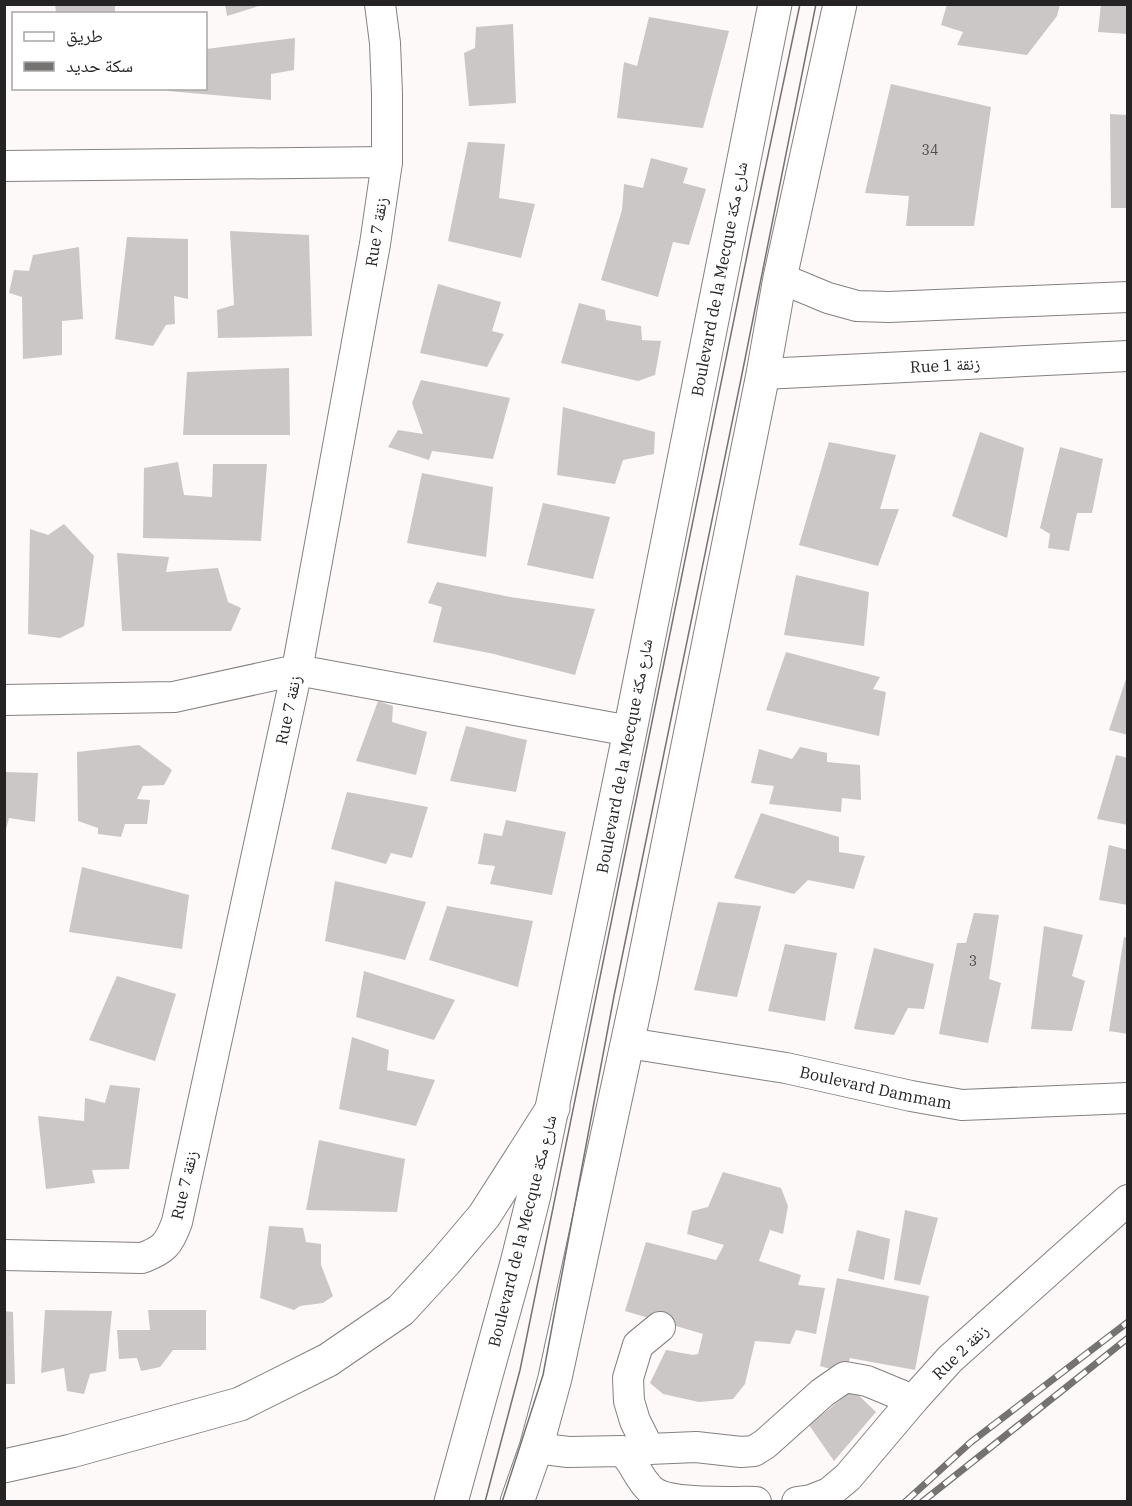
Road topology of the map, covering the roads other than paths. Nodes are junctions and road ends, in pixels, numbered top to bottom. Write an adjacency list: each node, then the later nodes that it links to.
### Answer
1 (380, 4): 4 (street, Rue 7 زنقة)
2 (775, 4): 12 (main road, Boulevard de la Mecque شارع مكة)
3 (840, 4): 6 (main road)
4 (387, 162): 5 (street); 10 (street, Rue 7 زنقة)
5 (4, 166)
6 (780, 279): 7 (street); 9 (main road)
7 (1128, 297)
8 (1128, 356): 9 (street, Rue 1 زنقة)
9 (763, 374): 13 (main road)
10 (297, 670): 11 (street); 12 (street); 17 (street, Rue 7 زنقة)
11 (4, 700)
12 (630, 731): 15 (main road, Boulevard de la Mecque شارع مكة)
13 (628, 1043): 14 (street, Boulevard Dammam); 20 (main road)
14 (1128, 1098)
15 (553, 1108): 22 (main road); 23 (main road, Boulevard de la Mecque شارع مكة)
16 (1128, 1200): 19 (street, Rue 2 زنقة)
17 (4, 1255)
18 (660, 1327): 21 (street)
19 (913, 1400): 21 (street); 26 (street, Rue 2 زنقة)
20 (536, 1448): 21 (street); 24 (main road)
21 (638, 1452): 25 (street)
22 (4, 1466)
23 (450, 1502)
24 (517, 1502)
25 (756, 1502)
26 (797, 1502)

